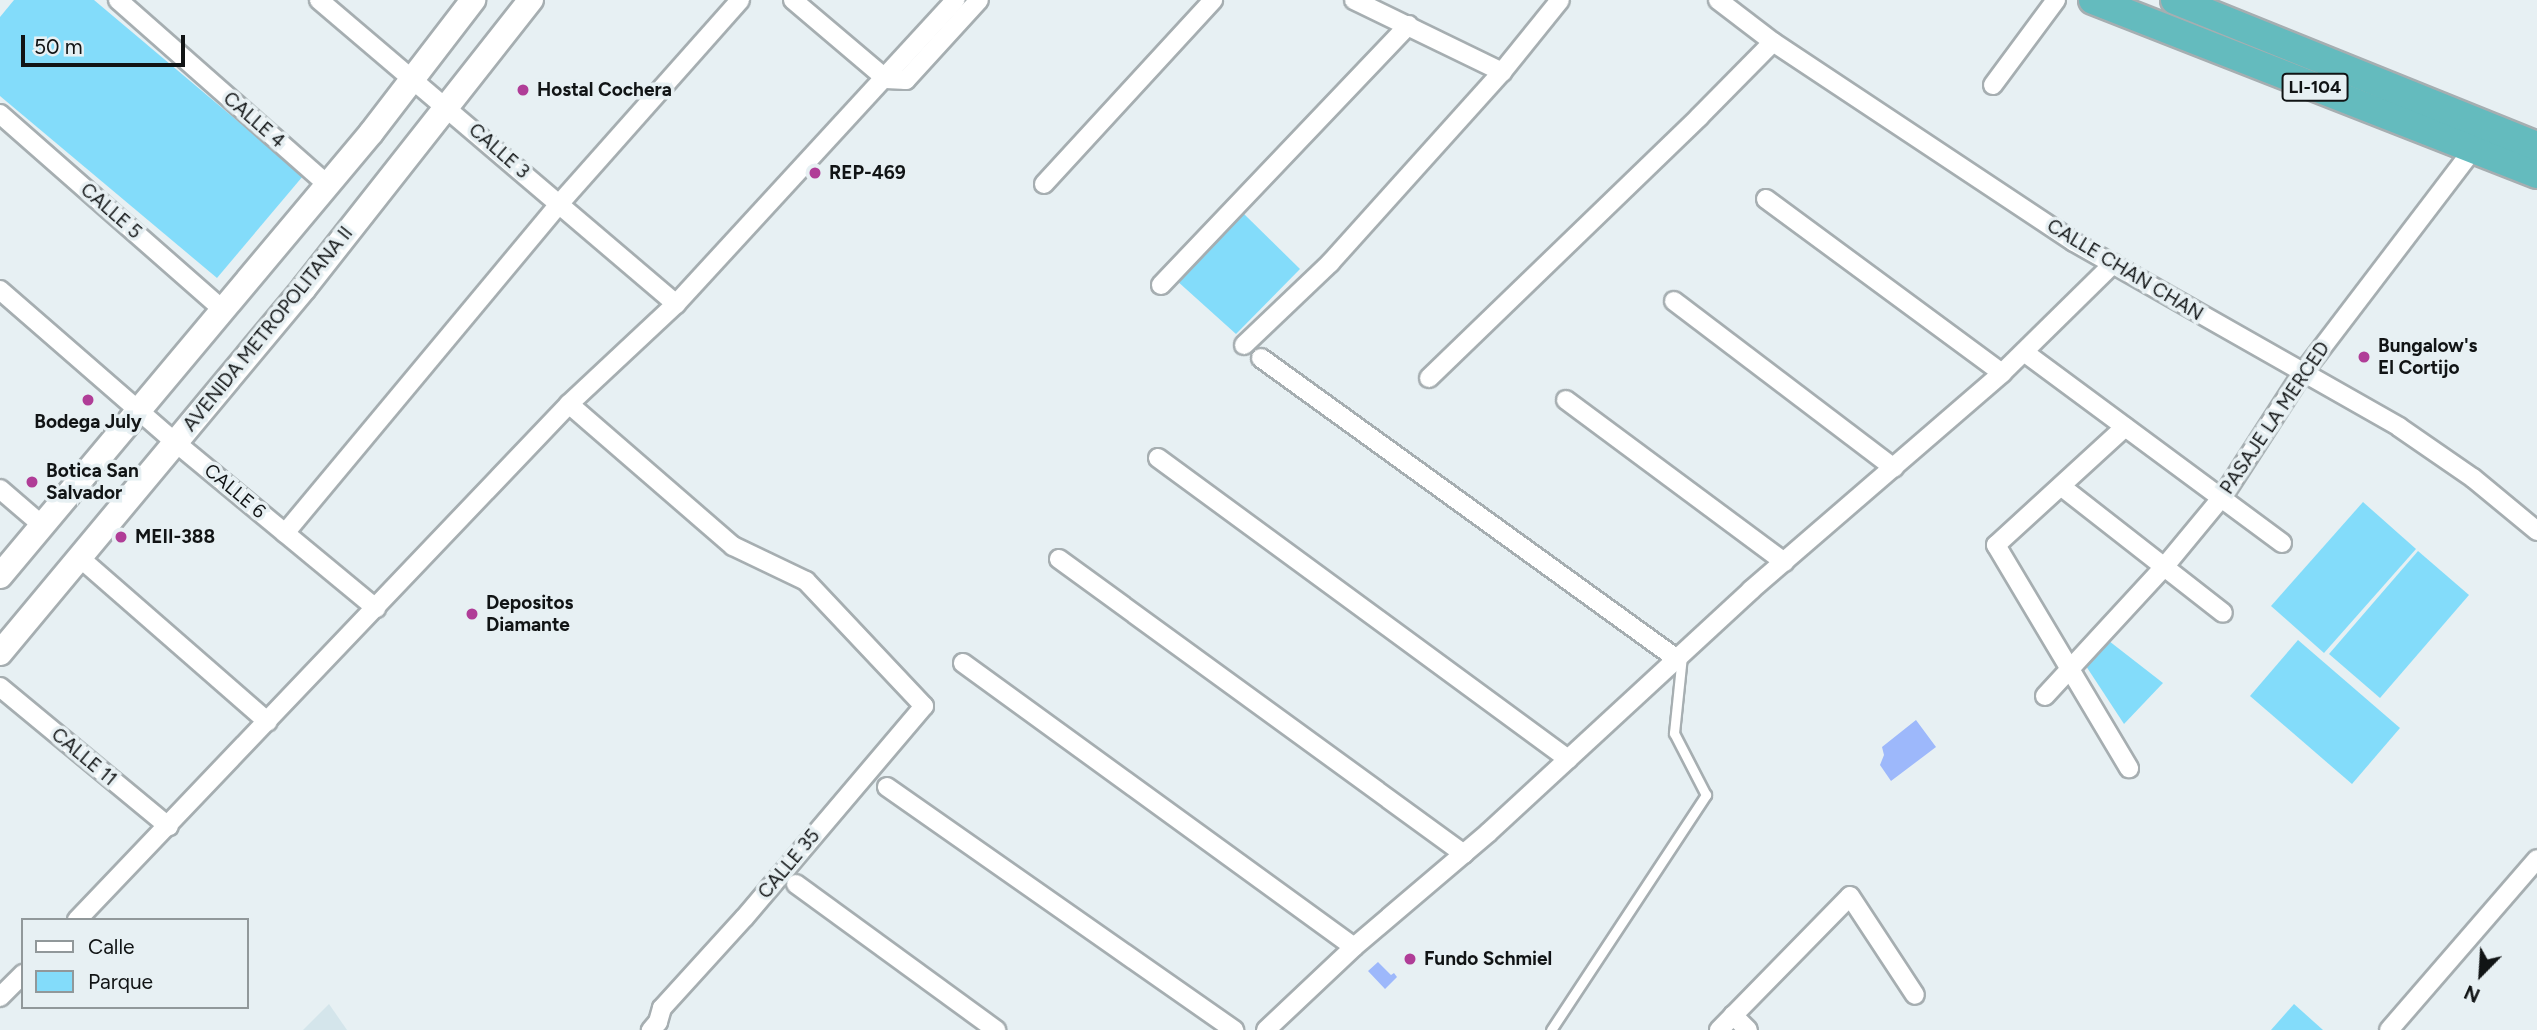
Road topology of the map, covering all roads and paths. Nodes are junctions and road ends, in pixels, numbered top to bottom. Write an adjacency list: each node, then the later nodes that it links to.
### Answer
1 (118, 0): 27 (street, CALLE 4)
2 (319, 0): 19 (street, CALLE 3)
3 (473, 0): 19 (main road)
4 (531, 0): 22 (main road, AVENIDA METROPOLITANA II)
5 (740, 0): 30 (street)
6 (793, 0): 20 (street)
7 (956, 0): 20 (street)
8 (979, 0): 20 (street)
9 (1213, 0): 28 (street)
10 (1354, 0): 16 (street)
11 (1560, 0): 18 (street)
12 (1718, 0): 17 (street, CALLE CHAN CHAN)
13 (2056, 0): 21 (street)
14 (2175, 0): 24 (highway, LI-104)
15 (2109, 3): 24 (highway, LI-104)
16 (1409, 25): 18 (street); 32 (street)
17 (1773, 42): 31 (street, CALLE CHAN CHAN); 42 (street)
18 (1502, 72): 37 (street)
19 (414, 78): 22 (street, CALLE 3); 27 (main road)
20 (886, 79): 35 (street)
21 (1993, 85)
22 (447, 106): 30 (street, CALLE 3); 47 (main road, AVENIDA METROPOLITANA II)
23 (0, 114): 36 (street, CALLE 5)
24 (2481, 138): 25 (highway, LI-104); 26 (highway, LI-104); 41 (street, PASAJE LA MERCED)
25 (2537, 146)
26 (2537, 174)
27 (327, 184): 36 (main road)
28 (1044, 184)
29 (1766, 199): 40 (street)
30 (560, 204): 35 (street, CALLE 3); 55 (street)
31 (2113, 264): 38 (street); 41 (street, CALLE CHAN CHAN)
32 (1161, 285)
33 (0, 290): 45 (street, CALLE 6)
34 (1674, 301): 49 (street)
35 (676, 304): 44 (street)
36 (221, 308): 45 (main road)
37 (1244, 345)
38 (2024, 352): 40 (street); 46 (street)
39 (1261, 358): 65 (street)
40 (2002, 373): 49 (street)
41 (2302, 374): 52 (street, PASAJE LA MERCED); 54 (street, CALLE CHAN CHAN)
42 (1429, 378)
43 (1566, 400): 59 (street)
44 (569, 404): 62 (street); 84 (street, CALLE 35)
45 (141, 410): 47 (street, CALLE 6); 53 (main road)
46 (2125, 427): 50 (street); 52 (street)
47 (175, 442): 55 (street, CALLE 6); 57 (main road, AVENIDA METROPOLITANA II)
48 (1158, 458): 71 (street)
49 (1894, 468): 59 (street)
50 (2062, 487): 60 (street); 67 (street)
51 (0, 489): 53 (street)
52 (2223, 496): 56 (street); 60 (street, PASAJE LA MERCED)
53 (43, 526): 61 (main road)
54 (2537, 531)
55 (285, 533): 62 (street, CALLE 6)
56 (2282, 543)
57 (80, 558): 64 (main road, AVENIDA METROPOLITANA II); 70 (street)
58 (1059, 559): 75 (street)
59 (1784, 562): 65 (street)
60 (2165, 566): 63 (street); 67 (street, PASAJE LA MERCED)
61 (0, 576)
62 (376, 608): 70 (street)
63 (2223, 613)
64 (0, 653)
65 (1679, 656): 71 (street); 88 (lane)
66 (963, 663): 79 (street)
67 (2070, 668): 69 (street, PASAJE LA MERCED); 72 (street)
68 (0, 687): 74 (street, CALLE 11)
69 (2045, 696)
70 (268, 722): 74 (street)
71 (1568, 759): 75 (street)
72 (2129, 768)
73 (887, 787): 86 (street)
74 (169, 827): 78 (street)
75 (1464, 854): 79 (street)
76 (2537, 859): 91 (street)
77 (796, 884): 85 (street)
78 (79, 918)
79 (1354, 947): 87 (street)
80 (21, 976): 82 (street)
81 (1915, 995): 83 (street)
82 (0, 997)
83 (1733, 1015): 89 (street); 90 (street)
84 (659, 1027)
85 (996, 1030)
86 (1234, 1030)
87 (1266, 1030)
88 (1551, 1030)
89 (1719, 1030)
90 (1748, 1030)
91 (2389, 1030)

